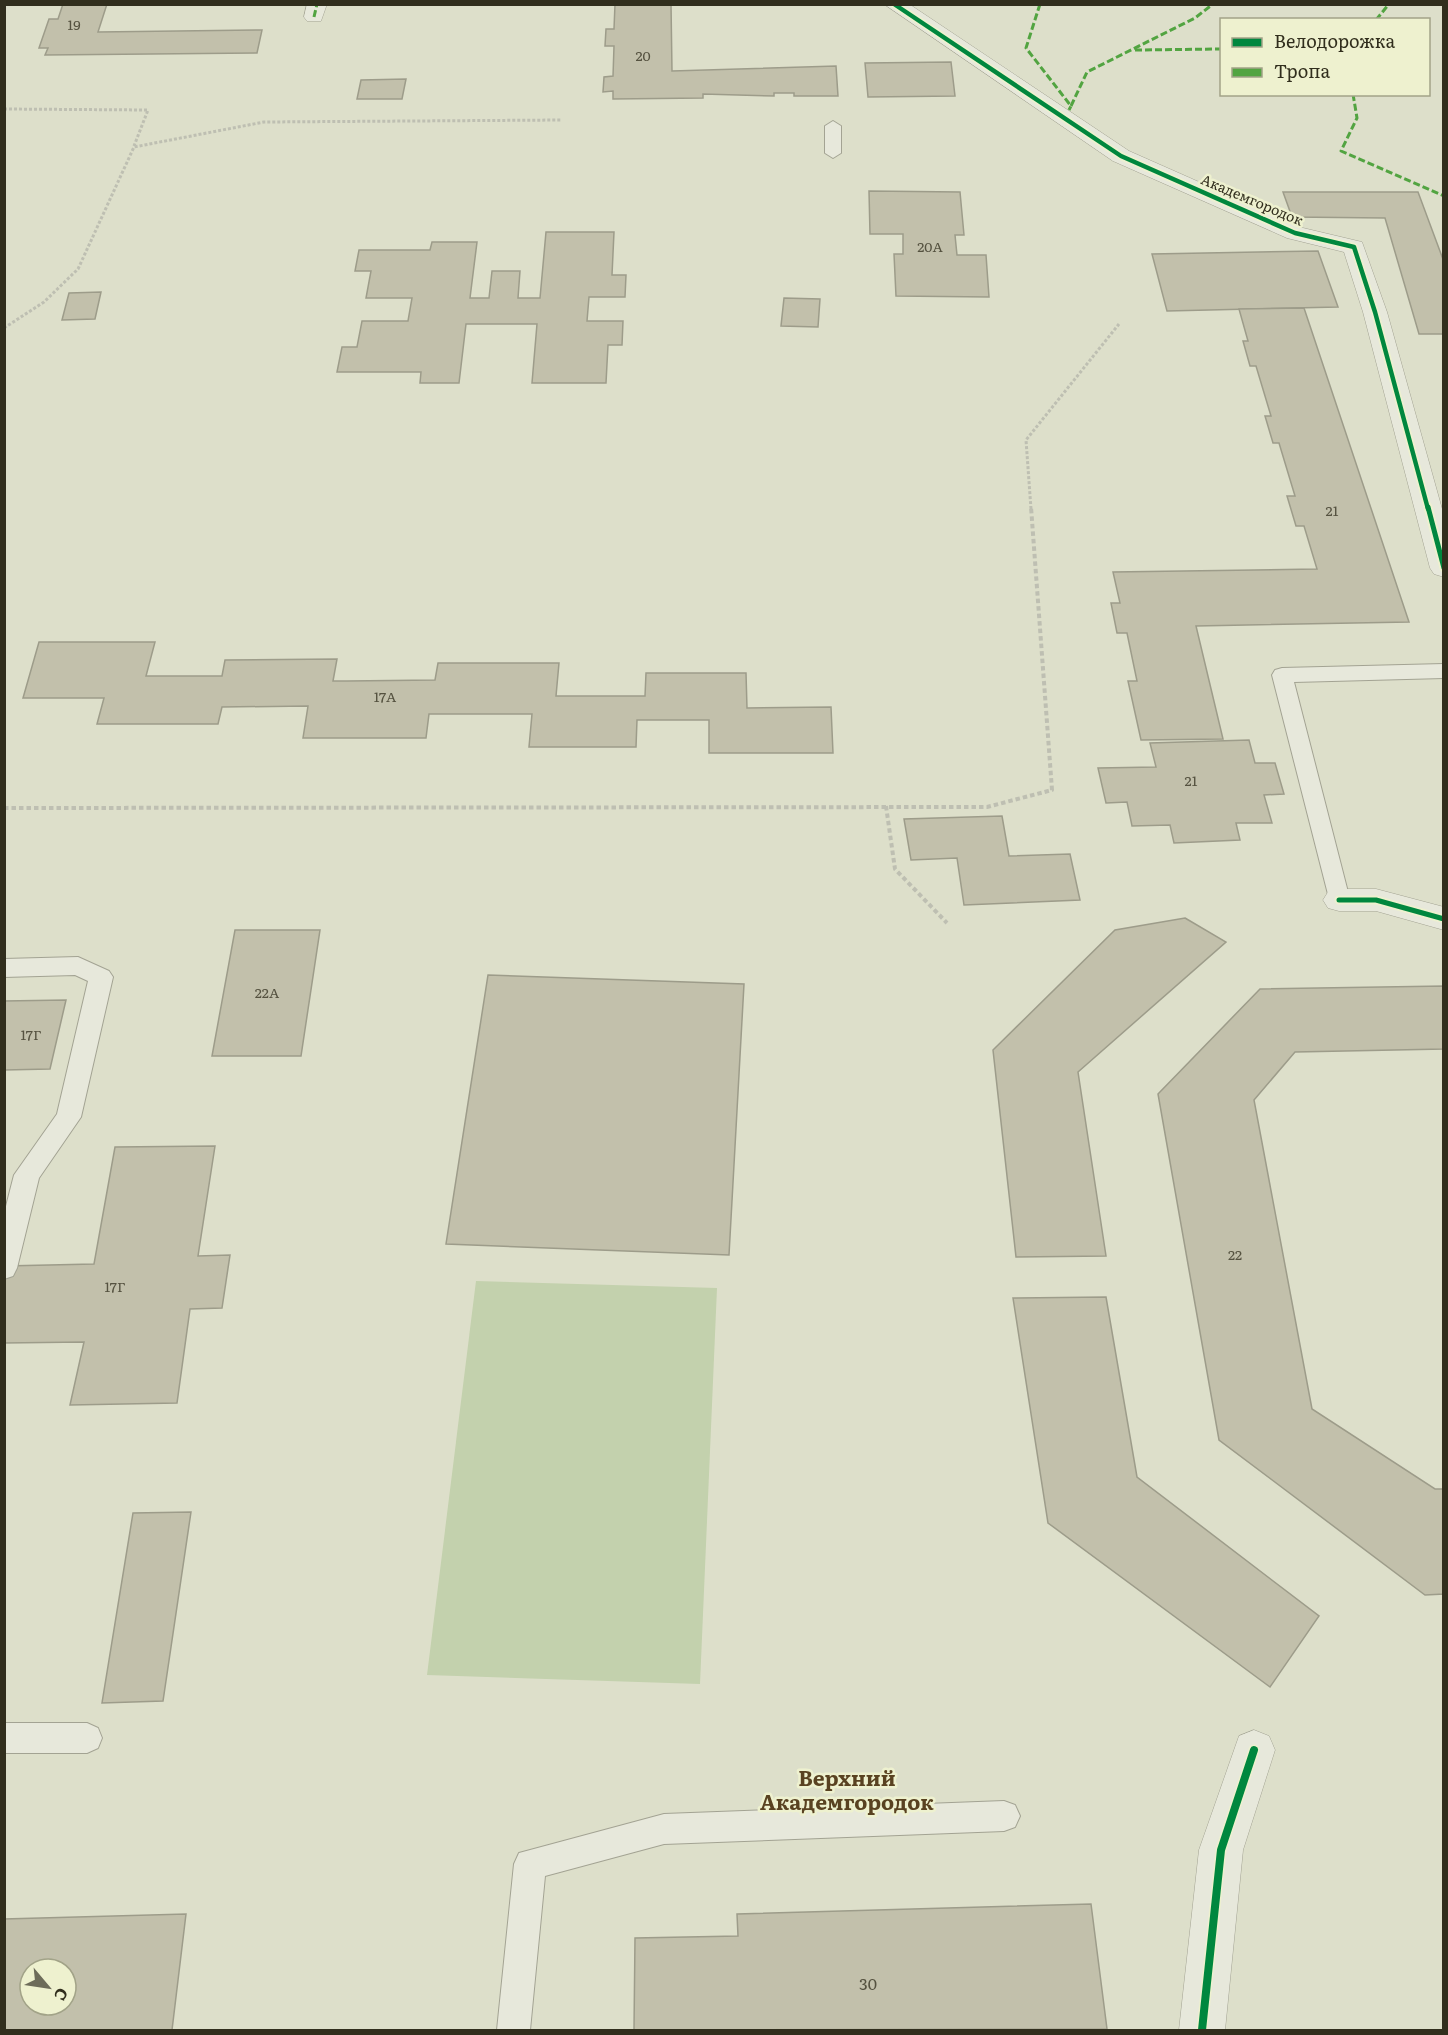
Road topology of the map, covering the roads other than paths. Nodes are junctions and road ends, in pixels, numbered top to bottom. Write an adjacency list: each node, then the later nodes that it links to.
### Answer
1 (894, 4): 4 (street, Академгородок)
2 (833, 126): 3 (lane)
3 (833, 153)
4 (1443, 568)
5 (1443, 671): 6 (lane)
6 (1339, 900): 7 (street)
7 (1443, 919)
8 (4, 968): 9 (lane)
9 (4, 1268)
10 (4, 1738): 11 (lane)
11 (87, 1738)
12 (1254, 1750): 15 (street)
13 (1004, 1816): 14 (lane)
14 (513, 2031)
15 (1202, 2031)

